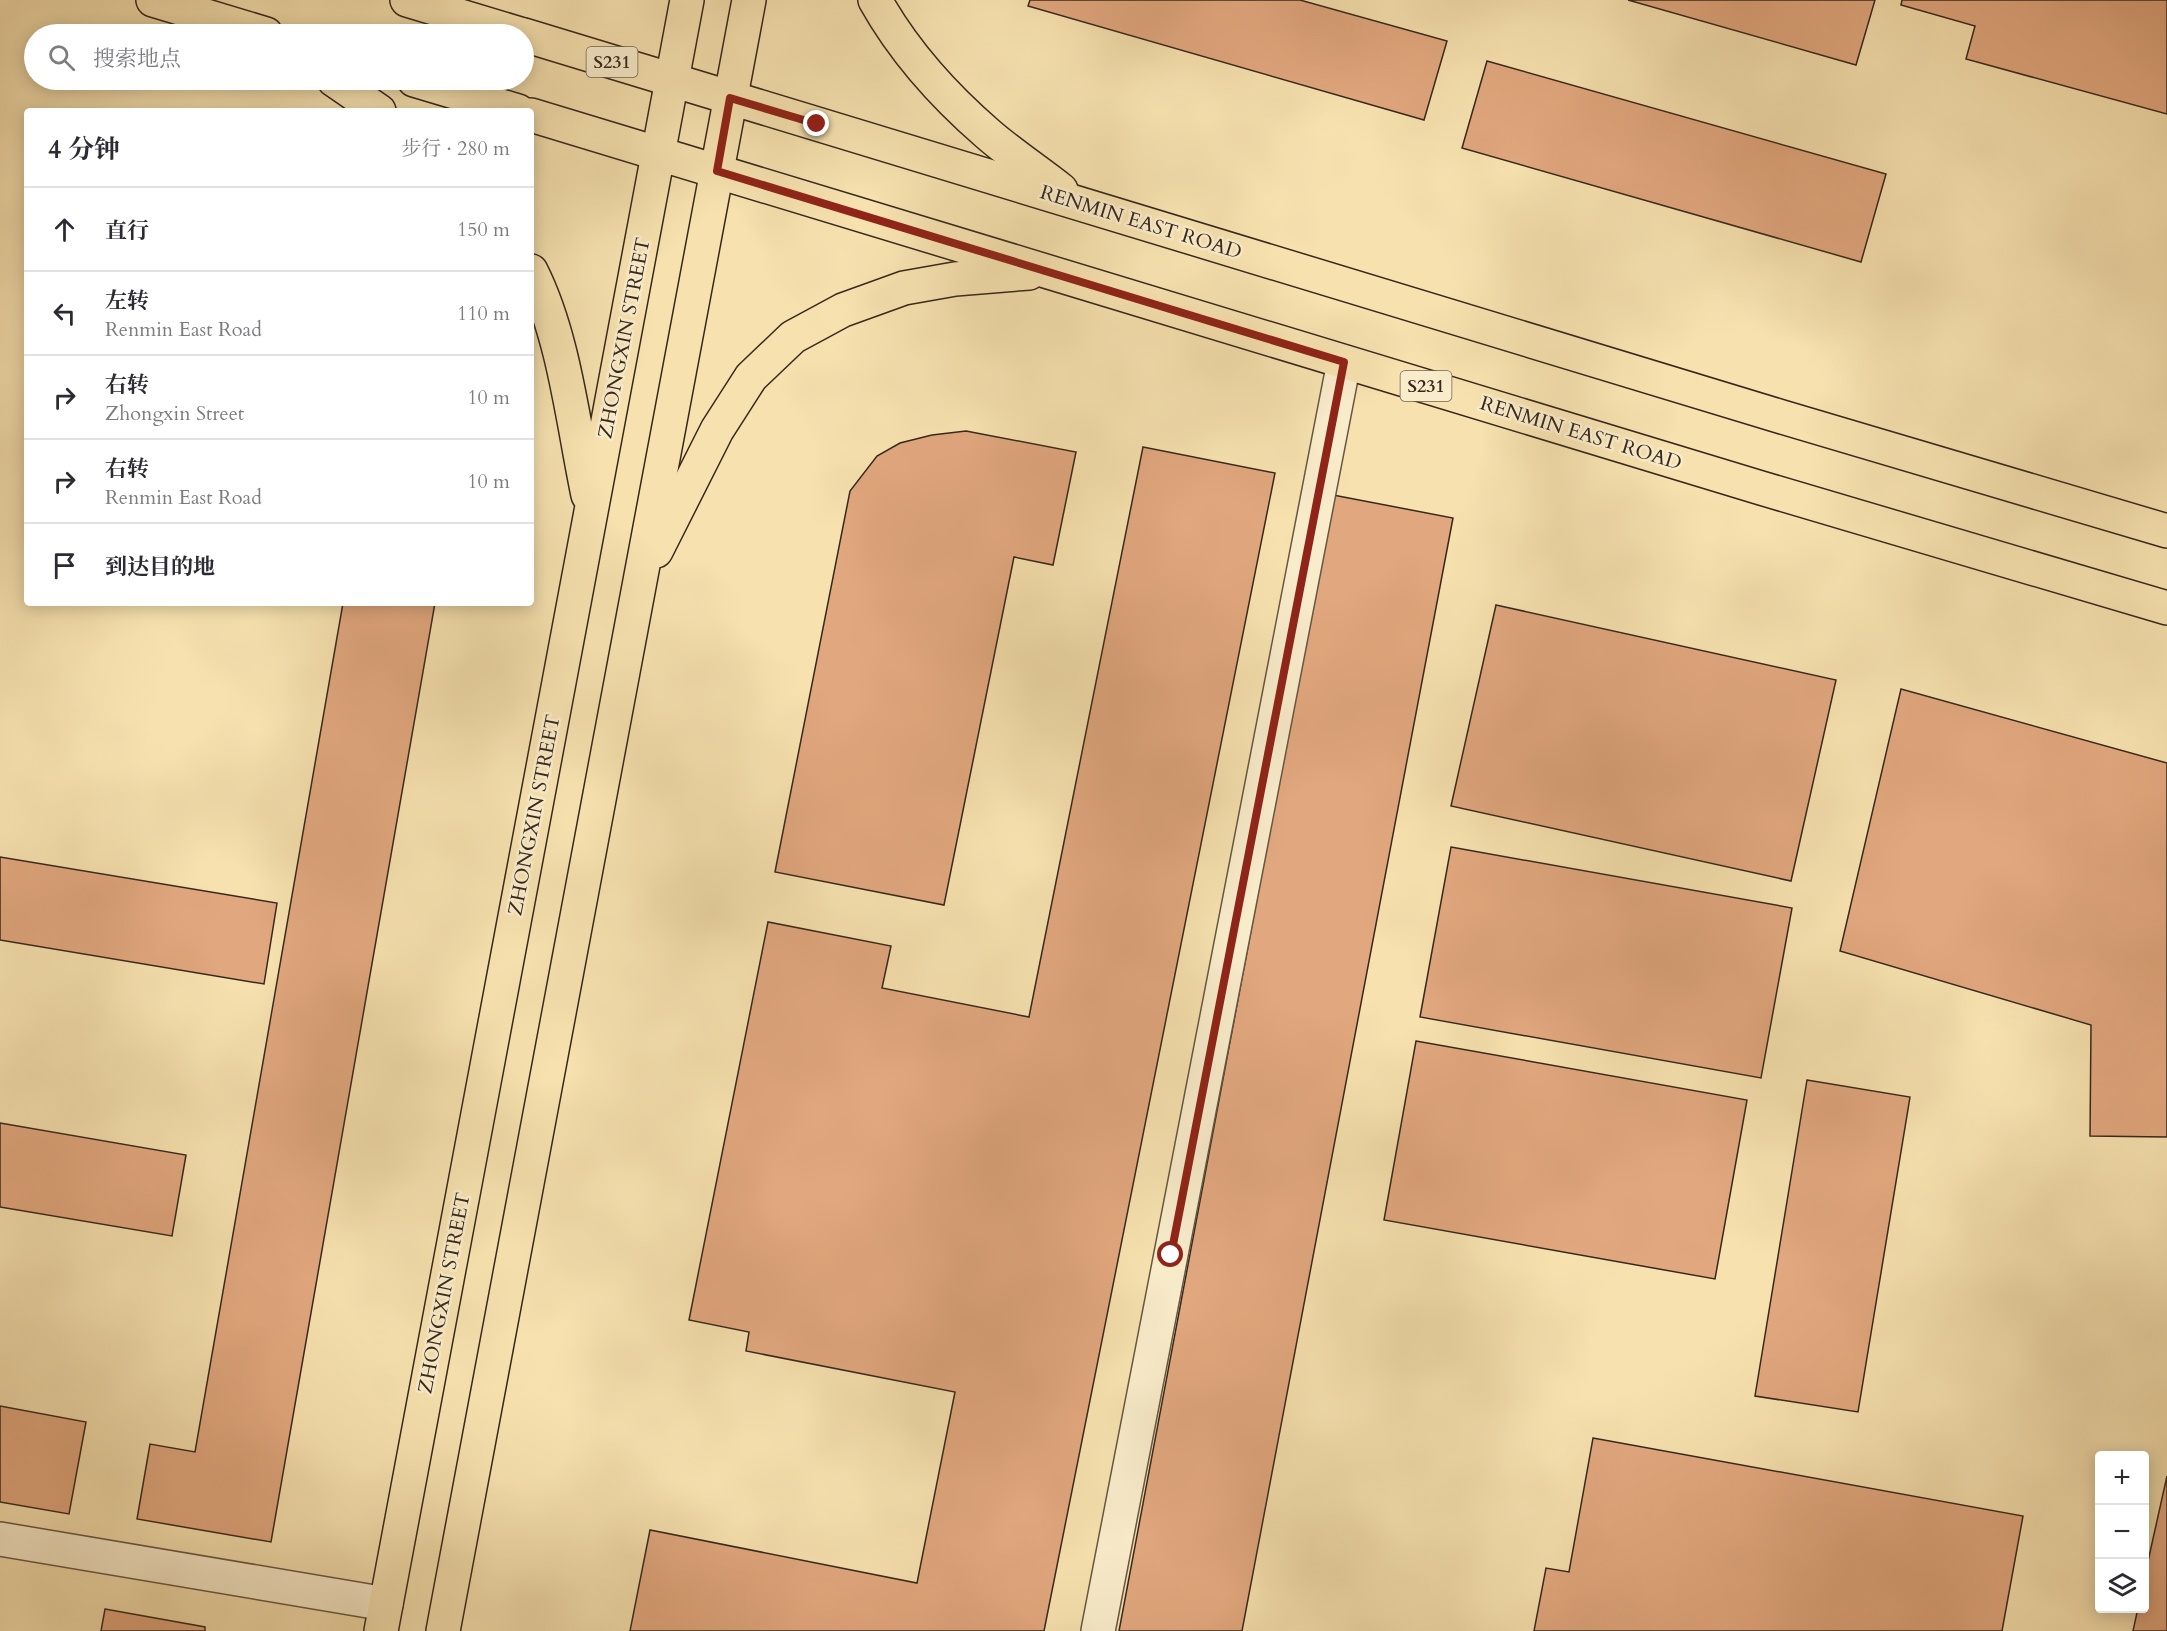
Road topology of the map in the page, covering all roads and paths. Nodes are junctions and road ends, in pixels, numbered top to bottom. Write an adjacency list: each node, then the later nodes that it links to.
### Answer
1 (153, 0): 6 (main road)
2 (407, 0): 7 (main road, S231)
3 (687, 0): 9 (main road, ZHONGXIN STREET)
4 (749, 0): 9 (main road, ZHONGXIN STREET)
5 (875, 0): 17 (main road)
6 (233, 24)
7 (486, 24)
8 (534, 39): 9 (main road, S231)
9 (701, 89): 15 (main road, ZHONGXIN STREET); 16 (main road, ZHONGXIN STREET); 17 (main road, RENMIN EAST ROAD / S231)
10 (349, 90): 12 (main road)
11 (448, 90): 13 (main road)
12 (375, 108)
13 (508, 108)
14 (534, 116): 15 (main road, S231)
15 (672, 158): 16 (main road, RENMIN EAST ROAD / S231); 21 (main road, ZHONGXIN STREET)
16 (717, 171): 18 (main road, RENMIN EAST ROAD / S231); 23 (main road, ZHONGXIN STREET)
17 (1076, 203): 22 (main road, RENMIN EAST ROAD / S231)
18 (1047, 272): 20 (main road, RENMIN EAST ROAD / S231); 23 (main road)
19 (534, 278): 21 (main road)
20 (1344, 362): 24 (main road, RENMIN EAST ROAD / S231); 28 (street)
21 (591, 513): 26 (main road, ZHONGXIN STREET)
22 (2167, 531)
23 (639, 585): 27 (main road, ZHONGXIN STREET)
24 (2167, 608)
25 (0, 1539): 26 (street)
26 (384, 1617)
27 (443, 1631)
28 (1098, 1631)

